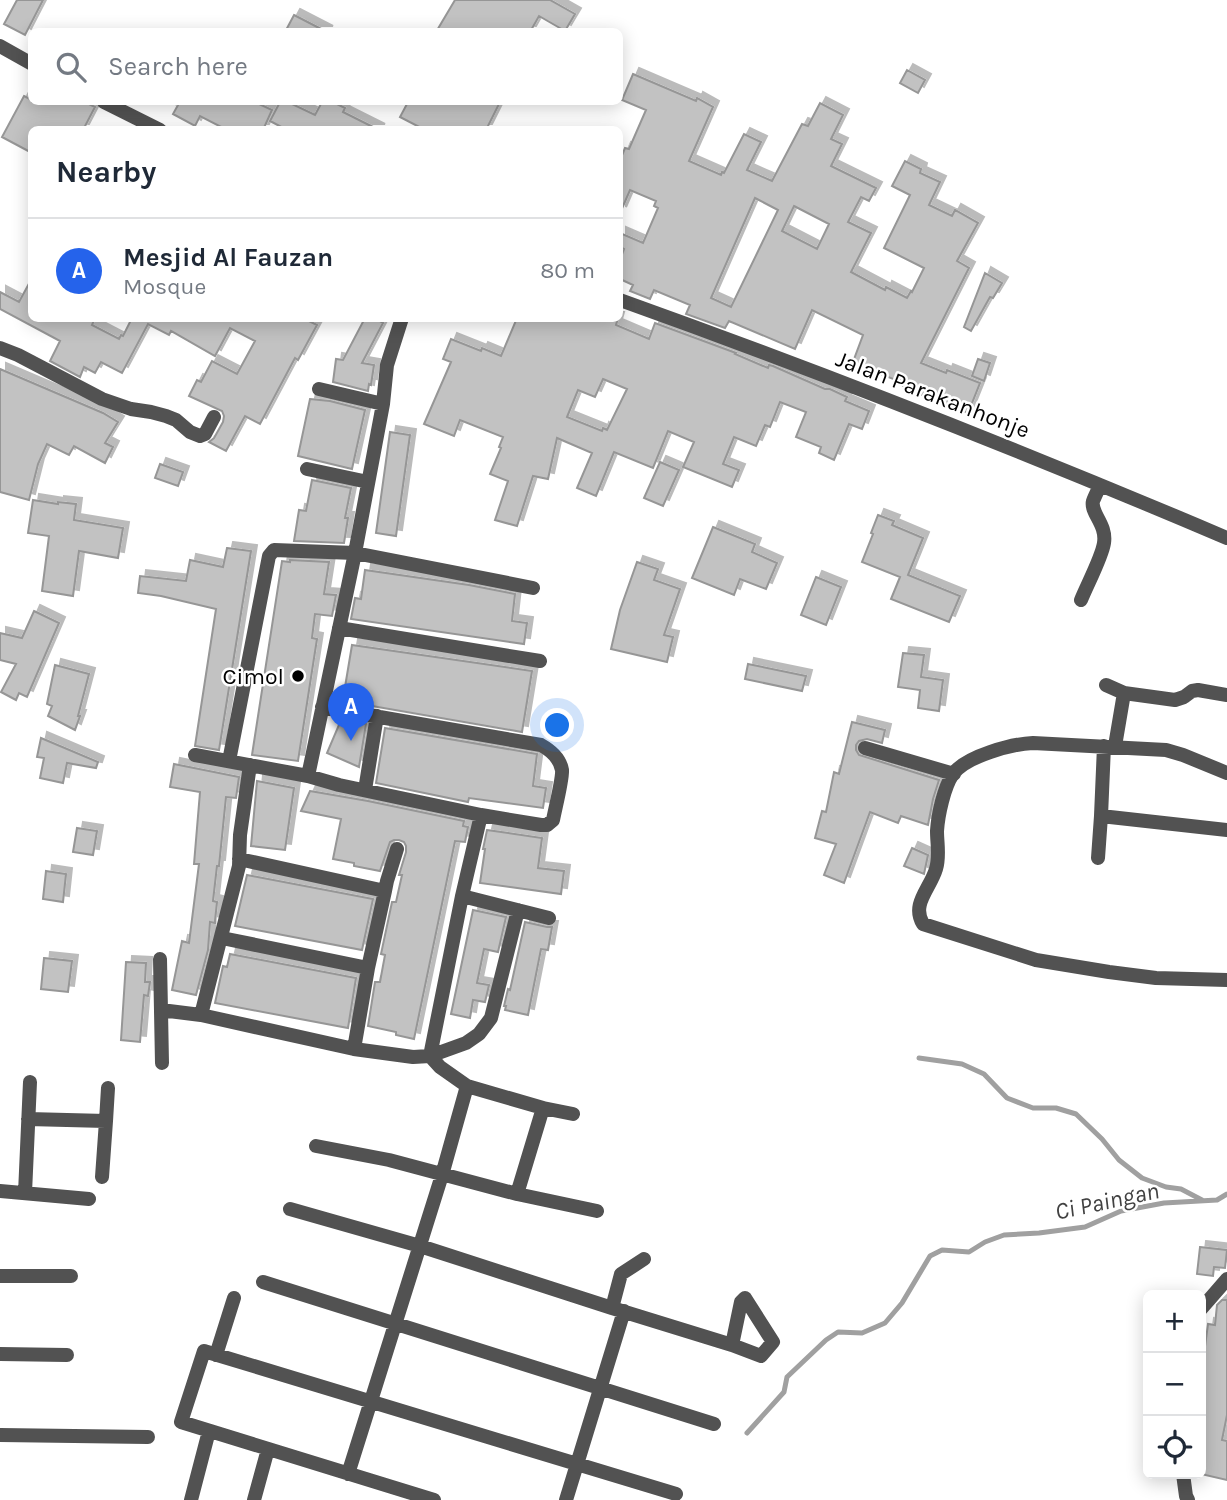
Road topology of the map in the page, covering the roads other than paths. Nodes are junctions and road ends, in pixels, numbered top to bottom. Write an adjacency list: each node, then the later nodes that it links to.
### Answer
1 (0, 46): 2 (street)
2 (28, 62)
3 (110, 105): 4 (street)
4 (152, 126)
5 (623, 301): 13 (street, Jalan Parakanhonje)
6 (401, 322): 9 (street)
7 (0, 348): 10 (street)
8 (319, 389): 9 (street)
9 (383, 404): 12 (street)
10 (209, 426)
11 (307, 470): 12 (street)
12 (368, 482): 15 (street)
13 (1100, 485): 14 (street, Jalan Parakanhonje); 17 (street)
14 (1227, 538)
15 (355, 553): 16 (street); 18 (street); 28 (street)
16 (533, 588)
17 (1081, 600)
18 (339, 628): 19 (street); 23 (street)
19 (540, 660)
20 (1107, 685): 21 (street)
21 (1124, 693): 22 (street); 25 (street)
22 (1227, 695)
23 (322, 707): 24 (street); 32 (street)
24 (377, 716): 33 (street); 34 (street)
25 (1109, 746): 30 (street); 31 (street); 35 (street)
26 (865, 748): 31 (street)
27 (195, 755): 28 (street)
28 (229, 761): 29 (street)
29 (250, 765): 32 (street); 39 (street)
30 (1227, 773)
31 (954, 774): 47 (street)
32 (308, 776): 33 (street)
33 (365, 790): 34 (street)
34 (481, 815): 41 (street)
35 (1101, 816): 36 (street); 38 (street)
36 (1227, 830)
37 (397, 849): 40 (street)
38 (1098, 858)
39 (239, 859): 40 (street); 44 (street)
40 (386, 891): 46 (street)
41 (462, 896): 42 (street); 51 (street)
42 (518, 910): 43 (street); 51 (street)
43 (549, 918)
44 (222, 938): 46 (street); 49 (street)
45 (160, 959): 48 (street)
46 (368, 968): 50 (street)
47 (1227, 980)
48 (161, 1010): 49 (street); 52 (street)
49 (201, 1015): 50 (street)
50 (354, 1049): 51 (street)
51 (430, 1056): 54 (street)
52 (162, 1063)
53 (30, 1082): 58 (street)
54 (467, 1086): 56 (street); 61 (street)
55 (108, 1088): 59 (street)
56 (543, 1108): 57 (street); 65 (street)
57 (573, 1114)
58 (28, 1119): 59 (street); 64 (street)
59 (106, 1121): 62 (street)
60 (316, 1146): 61 (street)
61 (442, 1175): 65 (street); 69 (street)
62 (102, 1177)
63 (0, 1191): 64 (street)
64 (25, 1193): 66 (street)
65 (517, 1194): 68 (street)
66 (89, 1199)
67 (290, 1209): 69 (street)
68 (597, 1211)
69 (420, 1246): 77 (street); 78 (street)
70 (644, 1259): 77 (street)
71 (0, 1276): 72 (street)
72 (71, 1276)
73 (1227, 1279): 76 (street)
74 (263, 1282): 78 (street)
75 (234, 1298): 81 (street)
76 (1206, 1303)
77 (618, 1309): 79 (street); 83 (street)
78 (394, 1324): 83 (street); 84 (street)
79 (732, 1345)
80 (0, 1354): 82 (street)
81 (216, 1354): 84 (street); 86 (street)
82 (67, 1355)
83 (601, 1388): 85 (street); 90 (street)
84 (370, 1402): 90 (street); 91 (street)
85 (714, 1424)
86 (209, 1431): 89 (street); 94 (street)
87 (0, 1435): 88 (street)
88 (148, 1437)
89 (268, 1449): 91 (street); 95 (street)
90 (577, 1465): 93 (street); 97 (street)
91 (348, 1475): 96 (street)
92 (1184, 1479): 98 (street)
93 (676, 1494)
94 (191, 1500)
95 (254, 1500)
96 (435, 1500)
97 (566, 1500)
98 (1188, 1500)

